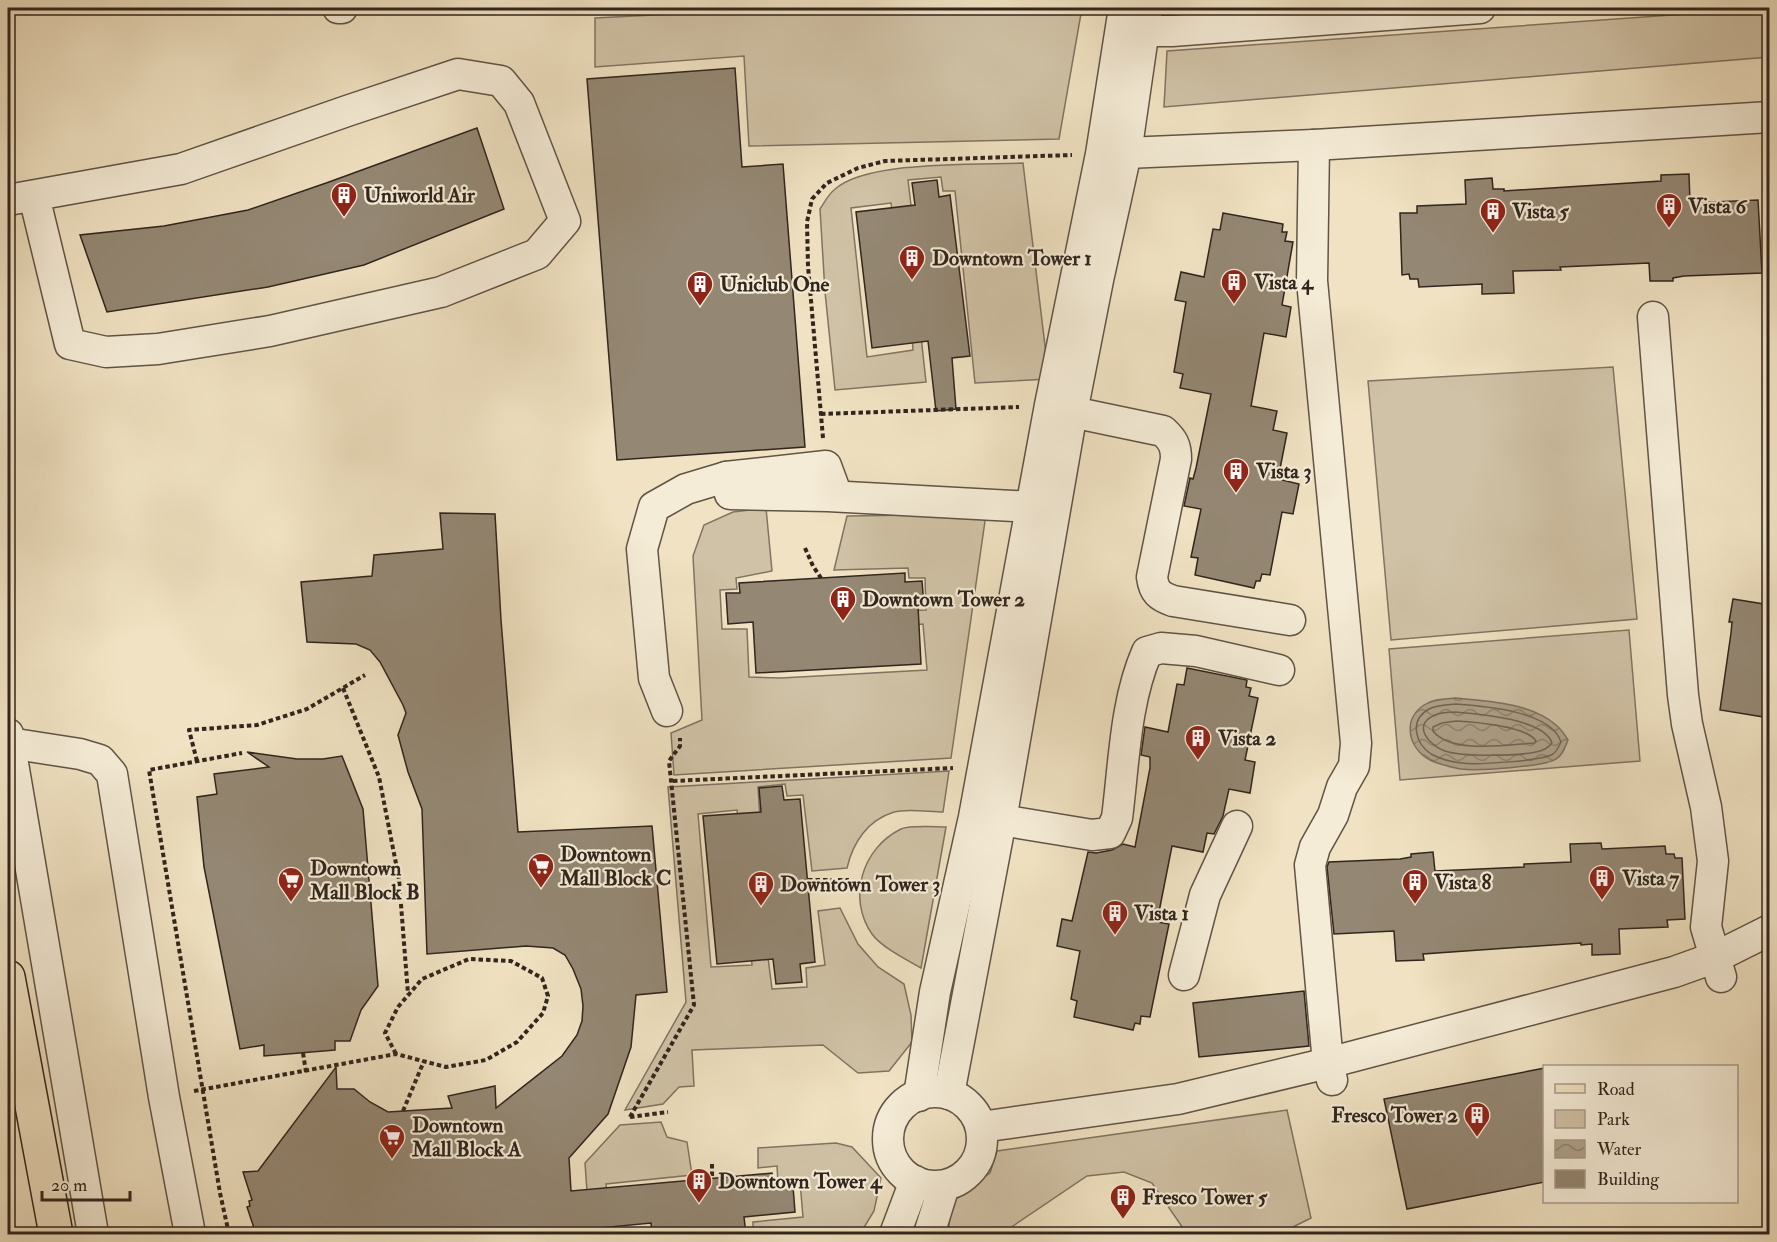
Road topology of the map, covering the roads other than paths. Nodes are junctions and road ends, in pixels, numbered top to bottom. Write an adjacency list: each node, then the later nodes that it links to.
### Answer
1 (1124, 8): 6 (street)
2 (1480, 8): 3 (street)
3 (1145, 19): 6 (street)
4 (1770, 117): 5 (street)
5 (1314, 145): 6 (street); 24 (street)
6 (1114, 153): 9 (street)
7 (21, 198): 7 (street)
8 (1653, 317): 21 (street)
9 (1061, 409): 12 (street); 13 (street)
10 (726, 477): 11 (street); 11 (street); 15 (street)
11 (837, 496): 12 (street)
12 (1044, 508): 17 (street); 17 (street)
13 (1290, 620)
14 (1279, 670): 17 (street)
15 (673, 722)
16 (8, 738): 31 (street); 32 (street)
17 (990, 826): 25 (street); 26 (street)
18 (1237, 826): 22 (street)
19 (1770, 930): 21 (street)
20 (1770, 952): 21 (street)
21 (1718, 967): 24 (street)
22 (1184, 975)
23 (8, 977): 30 (main road)
24 (1330, 1072): 27 (street)
25 (949, 1094): 26 (street); 27 (street)
26 (919, 1095): 28 (street)
27 (982, 1135): 29 (street)
28 (915, 1181): 29 (street); 33 (street)
29 (944, 1186): 34 (street)
30 (56, 1234)
31 (93, 1234)
32 (190, 1234)
33 (895, 1234)
34 (930, 1234)

